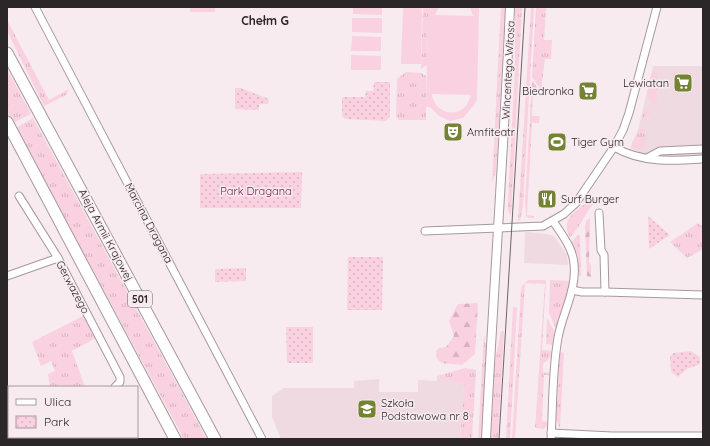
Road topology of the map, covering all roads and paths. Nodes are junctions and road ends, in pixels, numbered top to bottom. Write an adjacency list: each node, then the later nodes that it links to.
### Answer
1 (35, 7): 26 (street, Marcina Dragana)
2 (510, 7): 13 (street, Wincentego Witosa)
3 (657, 7): 6 (street)
4 (7, 53): 25 (main road, Aleja Armii Krajowej / 501)
5 (7, 122): 24 (main road)
6 (614, 147): 8 (street); 12 (street)
7 (703, 149): 8 (street)
8 (647, 158): 9 (street)
9 (703, 160)
10 (19, 196): 15 (street, Gerwazego)
11 (599, 213): 18 (street)
12 (554, 221): 13 (street); 17 (street)
13 (499, 228): 14 (street); 27 (street, Wincentego Witosa)
14 (425, 231)
15 (58, 258): 16 (street); 20 (street, Gerwazego)
16 (7, 276)
17 (572, 290): 18 (street); 21 (street)
18 (605, 292): 19 (street)
19 (703, 295)
20 (118, 384)
21 (551, 436): 23 (street)
22 (703, 436): 23 (street)
23 (612, 438)
24 (175, 439)
25 (215, 439)
26 (262, 439)
27 (486, 439)

